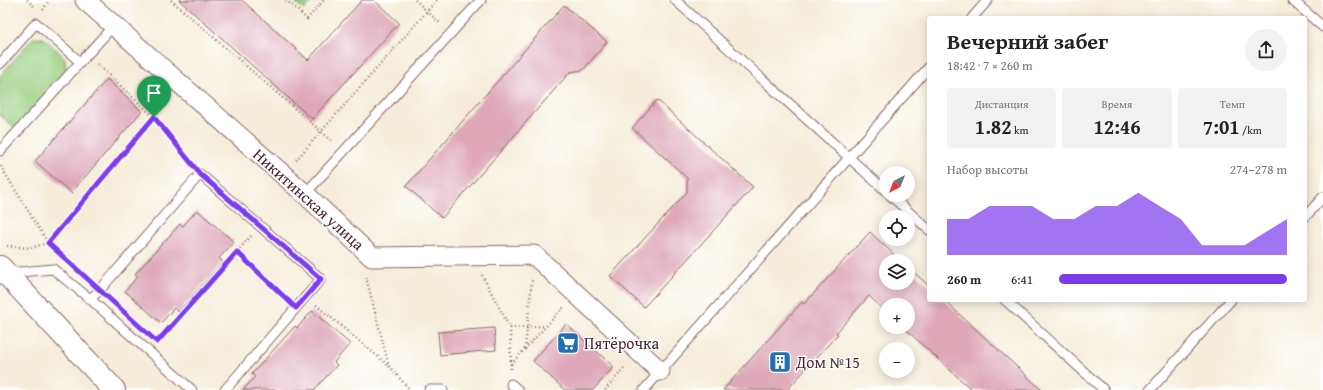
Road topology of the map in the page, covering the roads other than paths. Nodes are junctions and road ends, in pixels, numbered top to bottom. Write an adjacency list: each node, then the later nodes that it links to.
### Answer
1 (85, 0): 7 (street, Никитинская улица)
2 (481, 0): 15 (lane)
3 (675, 0): 13 (lane)
4 (988, 0): 6 (lane)
5 (1292, 0): 8 (lane)
6 (974, 16)
7 (114, 25): 9 (lane); 15 (street, Никитинская улица)
8 (1323, 28)
9 (80, 62): 10 (lane); 12 (lane)
10 (0, 64)
11 (927, 68): 13 (lane)
12 (0, 151)
13 (849, 157): 14 (lane); 24 (lane)
14 (879, 185)
15 (305, 194): 24 (street, Никитинская улица)
16 (1323, 197): 18 (lane)
17 (898, 202): 19 (lane)
18 (1307, 215)
19 (927, 228)
20 (3, 270): 21 (lane); 25 (street)
21 (90, 299): 26 (lane); 27 (lane)
22 (1007, 302): 31 (lane)
23 (1228, 302): 32 (lane)
24 (660, 371): 30 (lane)
25 (114, 390)
26 (192, 390)
27 (225, 390)
28 (429, 390): 29 (lane)
29 (443, 390)
30 (644, 390)
31 (1104, 390)
32 (1150, 390)

